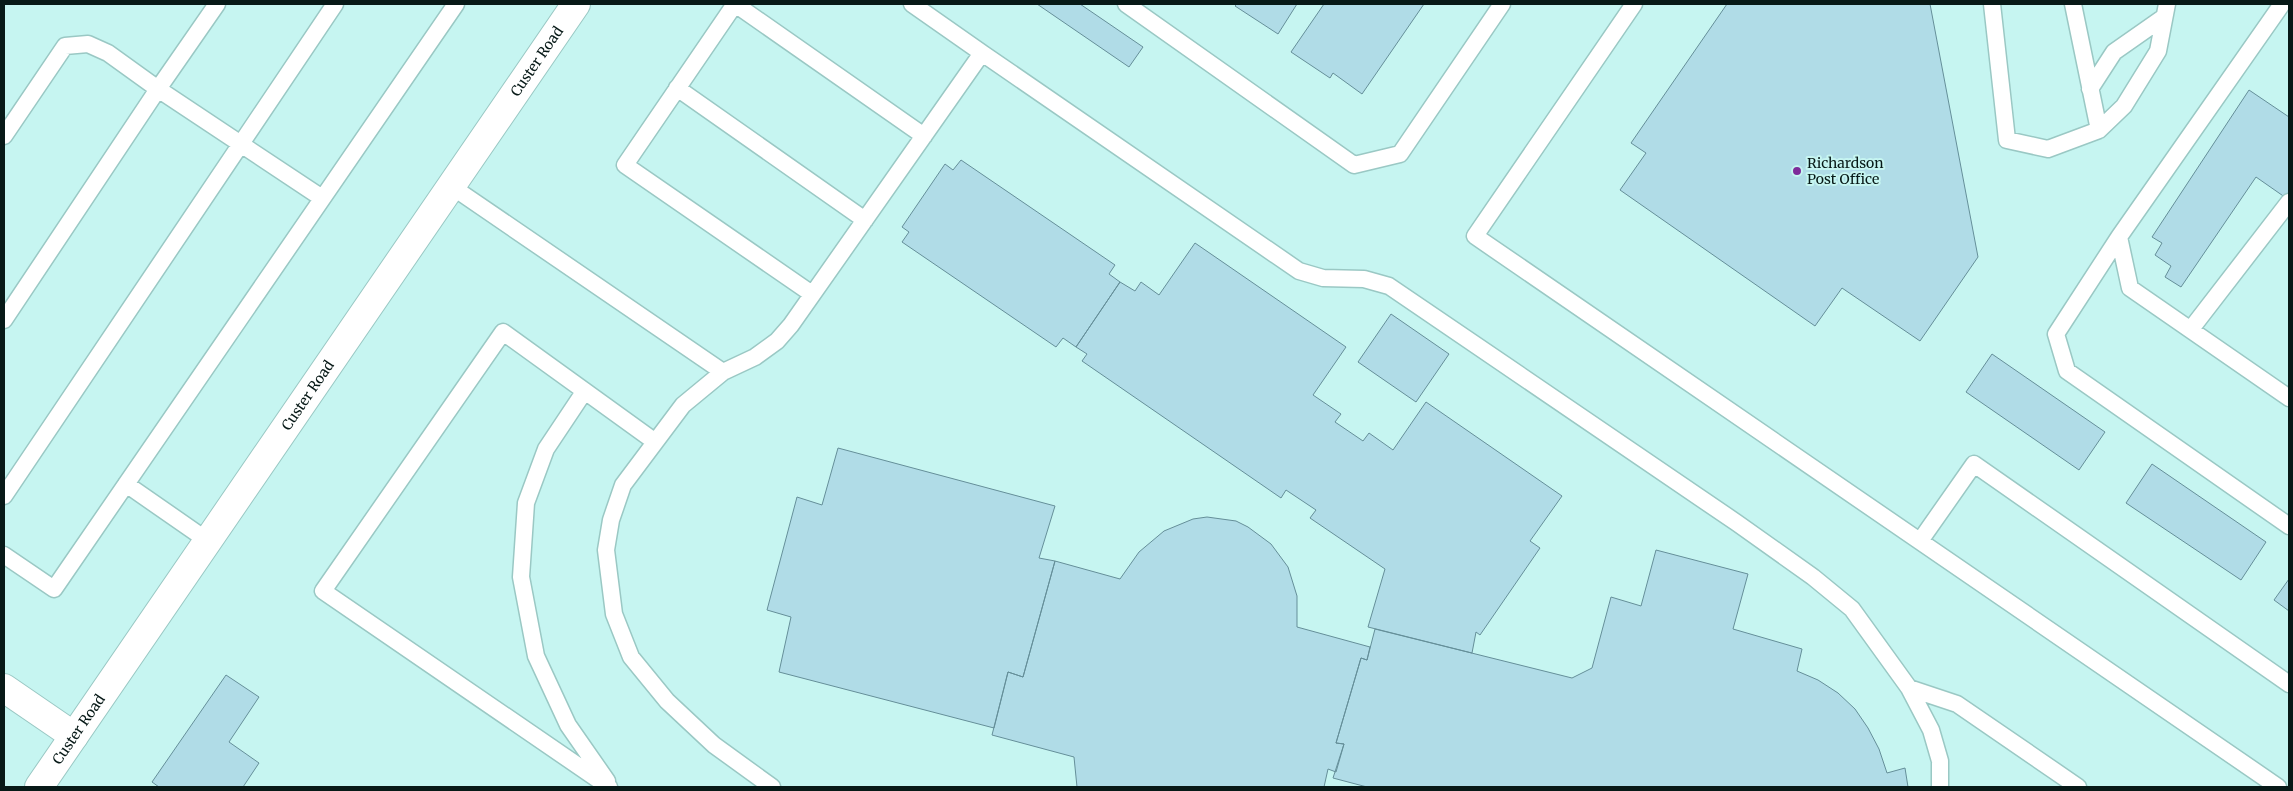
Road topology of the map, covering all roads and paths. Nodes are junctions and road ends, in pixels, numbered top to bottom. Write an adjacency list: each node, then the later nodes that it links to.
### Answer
1 (217, 4): 16 (lane)
2 (335, 4): 21 (lane)
3 (456, 4): 23 (lane)
4 (735, 4): 15 (lane); 20 (lane)
5 (912, 4): 14 (lane)
6 (1126, 4): 7 (lane)
7 (1502, 4)
8 (1634, 4): 38 (lane)
9 (1992, 4): 18 (lane)
10 (2073, 4): 17 (lane)
11 (2282, 4): 26 (lane)
12 (567, 7): 22 (street, Custer Road)
13 (2166, 10): 17 (lane); 18 (lane)
14 (982, 53): 20 (lane); 42 (lane)
15 (677, 88): 25 (lane); 27 (lane)
16 (158, 89): 19 (lane); 21 (lane); 28 (lane)
17 (2090, 89): 18 (lane)
18 (2099, 130)
19 (4, 136)
20 (924, 136): 25 (lane)
21 (241, 144): 23 (lane); 35 (lane)
22 (451, 186): 30 (lane); 37 (street, Custer Road)
23 (322, 198): 34 (lane)
24 (2289, 202): 29 (lane)
25 (865, 220): 27 (lane)
26 (2119, 237): 29 (lane); 36 (lane)
27 (812, 294): 30 (lane)
28 (4, 320)
29 (2191, 329): 32 (lane)
30 (723, 372): 33 (lane)
31 (584, 392): 33 (lane); 45 (lane); 45 (lane)
32 (2289, 398)
33 (654, 441): 46 (lane)
34 (126, 484): 37 (lane); 39 (lane)
35 (4, 496)
36 (2289, 526)
37 (208, 541): 43 (street, Custer Road)
38 (1920, 541): 40 (lane); 49 (lane)
39 (4, 555)
40 (2289, 684)
41 (4, 688): 43 (street)
42 (1910, 688): 47 (lane); 48 (lane)
43 (74, 736): 44 (street, Custer Road)
44 (39, 787)
45 (611, 787)
46 (772, 787)
47 (1940, 787)
48 (2078, 787)
49 (2278, 787)

